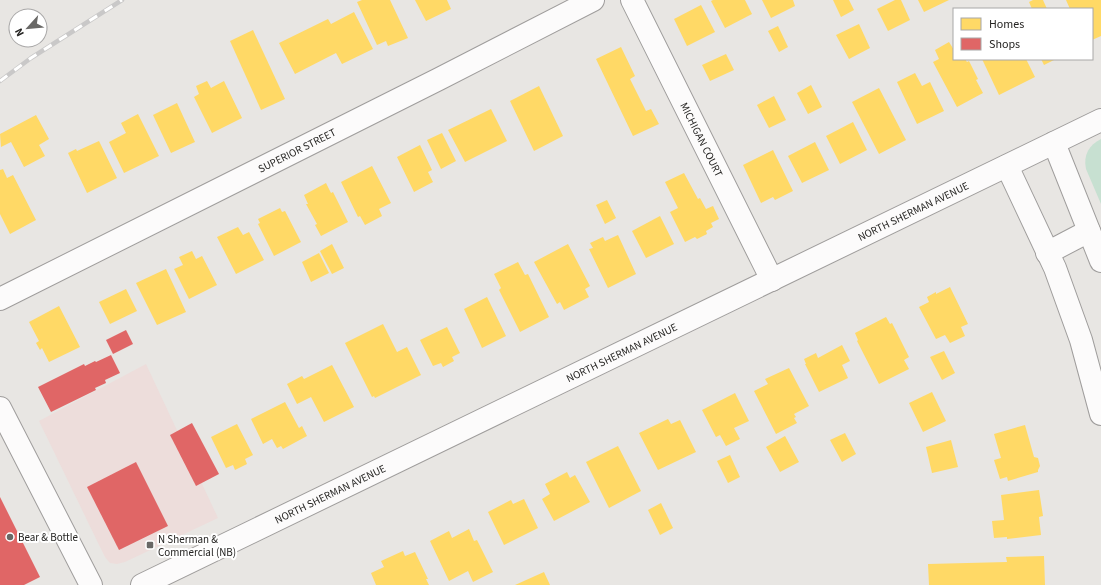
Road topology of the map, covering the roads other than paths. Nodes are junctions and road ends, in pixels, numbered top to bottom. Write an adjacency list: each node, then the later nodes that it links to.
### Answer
1 (593, 0): 10 (street, SUPERIOR STREET)
2 (632, 0): 9 (street, MICHIGAN COURT)
3 (1101, 120): 4 (street, NORTH SHERMAN AVENUE)
4 (1054, 143): 5 (street, NORTH SHERMAN AVENUE); 6 (street)
5 (1007, 166): 7 (street); 9 (street, NORTH SHERMAN AVENUE)
6 (1090, 231): 7 (street); 8 (street)
7 (1047, 253): 12 (street)
8 (1101, 261)
9 (772, 280): 14 (street, NORTH SHERMAN AVENUE)
10 (0, 299)
11 (0, 408): 13 (street)
12 (1101, 414)
13 (91, 585)
14 (142, 585)

